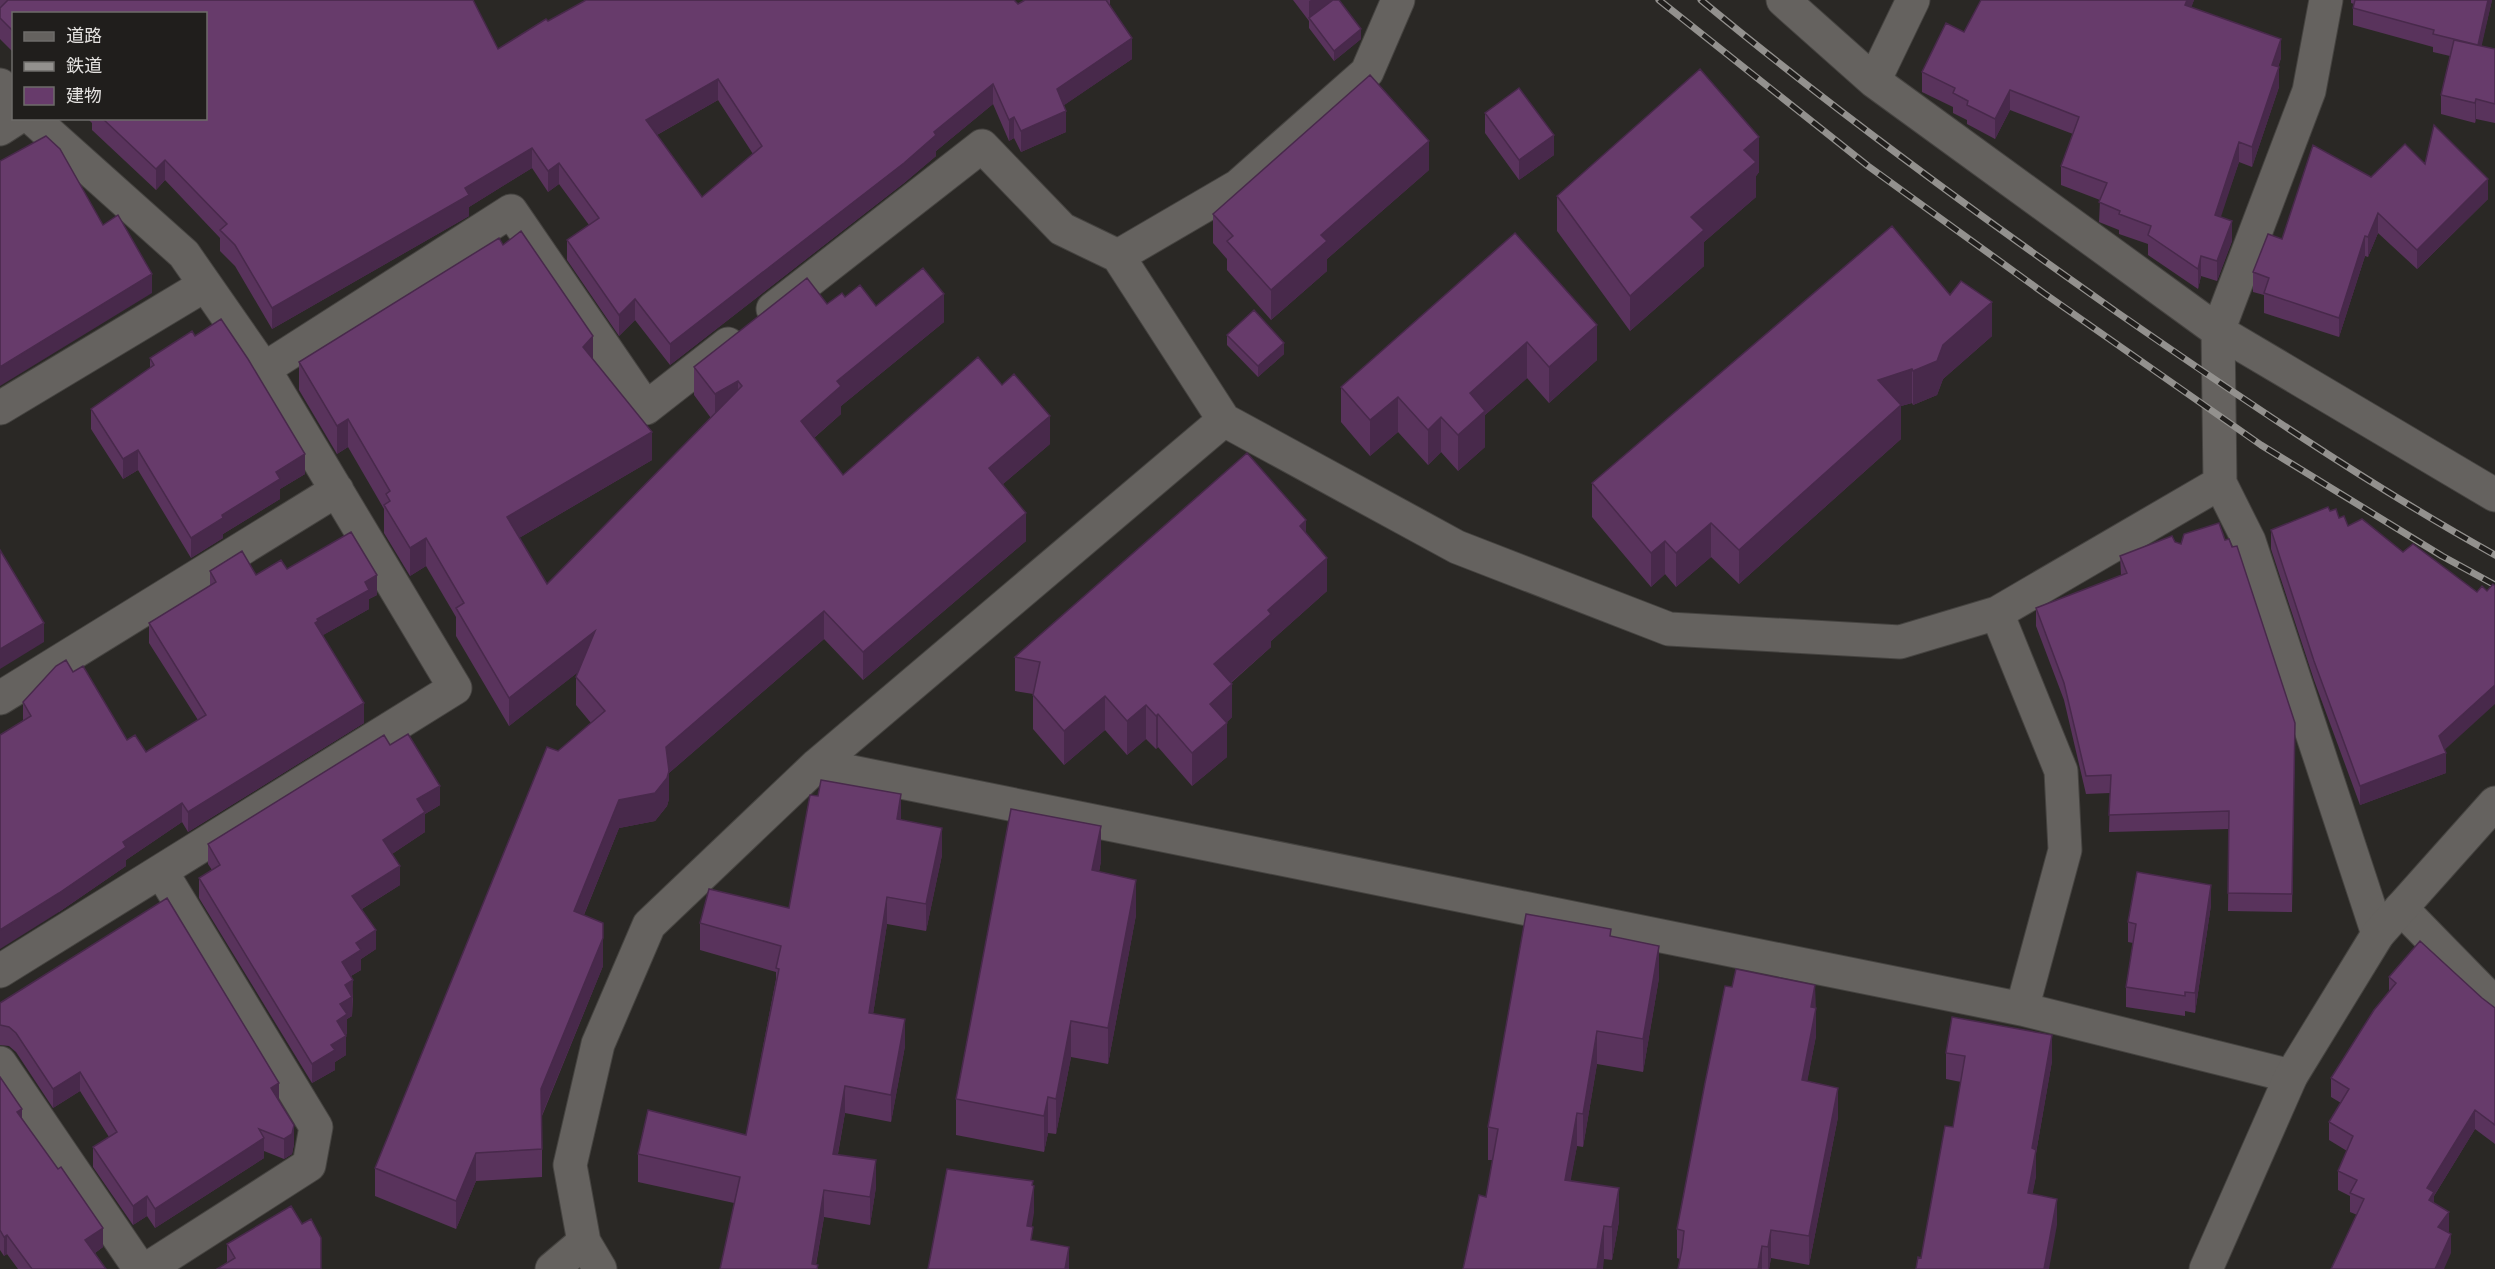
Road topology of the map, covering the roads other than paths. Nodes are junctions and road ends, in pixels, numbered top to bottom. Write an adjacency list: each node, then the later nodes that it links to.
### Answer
1 (1398, 0): 11 (street)
2 (1783, 0): 5 (street)
3 (1913, 0): 5 (street)
4 (2325, 0): 13 (street)
5 (1874, 81): 13 (street)
6 (0, 86): 7 (street)
7 (12, 98)
8 (14, 120): 10 (street)
9 (34, 120): 12 (street)
10 (0, 129)
11 (1118, 256): 14 (street); 16 (street)
12 (205, 285): 14 (street); 15 (street)
13 (2218, 331): 17 (street); 19 (street)
14 (264, 369): 18 (street)
15 (0, 408)
16 (1224, 420): 20 (street); 22 (street)
17 (2220, 483): 20 (street); 26 (street)
18 (338, 490): 21 (street); 24 (street)
19 (2495, 495)
20 (1996, 613): 29 (street)
21 (0, 698)
22 (817, 765): 29 (street); 32 (street)
23 (2495, 803): 25 (street)
24 (161, 871): 27 (street); 34 (street)
25 (2401, 909): 26 (street); 28 (street)
26 (2378, 934): 31 (street)
27 (0, 971)
28 (2495, 1004)
29 (2022, 1009): 31 (street)
30 (0, 1063): 33 (street)
31 (2290, 1076): 36 (street)
32 (592, 1256): 35 (street)
33 (140, 1269)
34 (147, 1269)
35 (552, 1269)
36 (2206, 1269)

